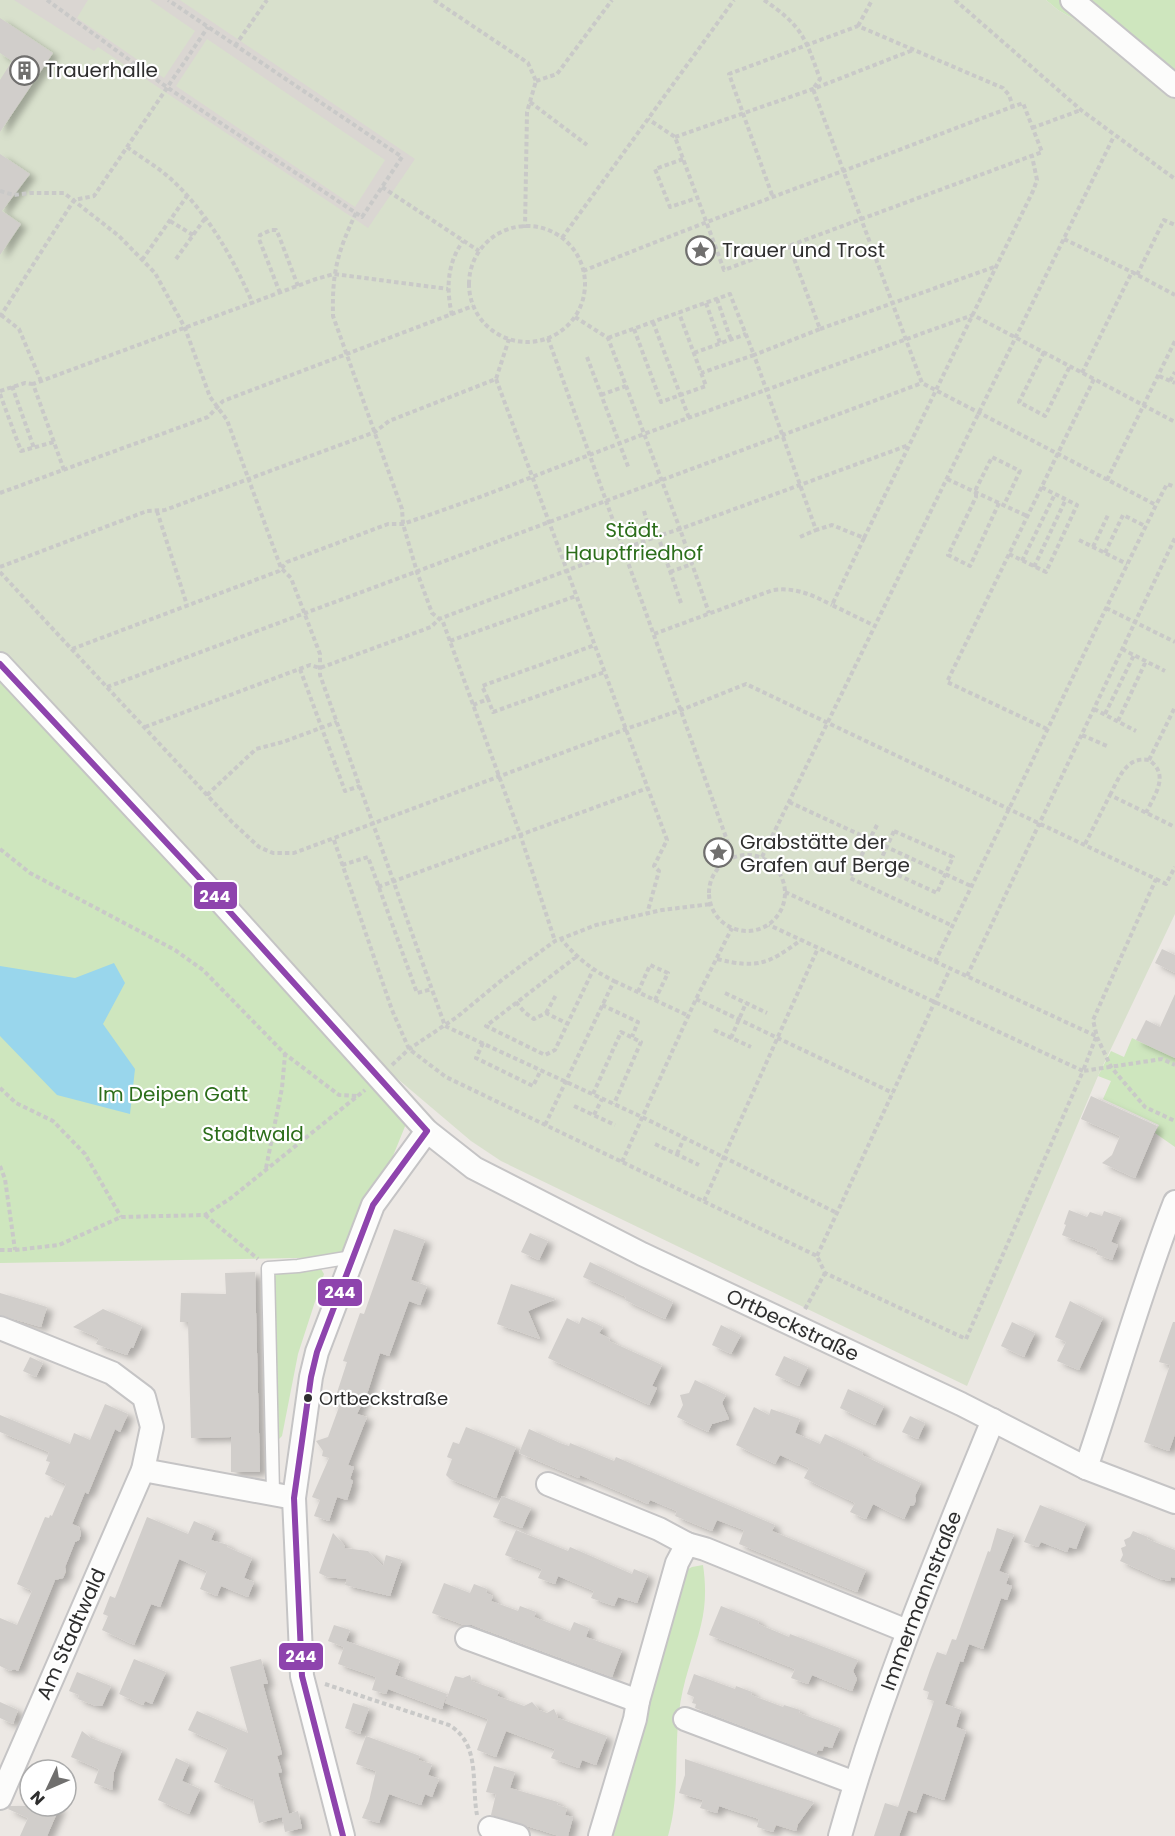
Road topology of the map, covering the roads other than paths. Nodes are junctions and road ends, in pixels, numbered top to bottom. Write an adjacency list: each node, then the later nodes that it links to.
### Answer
1 (1072, 0): 2 (street)
2 (1175, 86)
3 (0, 664): 4 (street, Ortbeckstraße)
4 (427, 1131): 6 (street); 8 (street, Ortbeckstraße)
5 (1175, 1202): 9 (street)
6 (352, 1257): 12 (street); 12 (lane)
7 (0, 1328): 10 (street, Am Stadtwald)
8 (993, 1420): 9 (street, Ortbeckstraße); 15 (street, Immermannstraße)
9 (1086, 1468): 13 (street, Ortbeckstraße)
10 (143, 1470): 12 (street); 20 (street, Am Stadtwald)
11 (548, 1484): 14 (street)
12 (284, 1496): 22 (street)
13 (1175, 1502)
14 (687, 1544): 15 (street); 17 (street)
15 (907, 1631): 19 (street, Immermannstraße)
16 (467, 1638): 17 (street)
17 (638, 1701): 24 (street)
18 (685, 1719): 19 (street)
19 (855, 1783): 25 (street, Immermannstraße)
20 (0, 1798)
21 (490, 1828): 23 (street)
22 (343, 1836)
23 (518, 1836)
24 (600, 1836)
25 (840, 1836)

